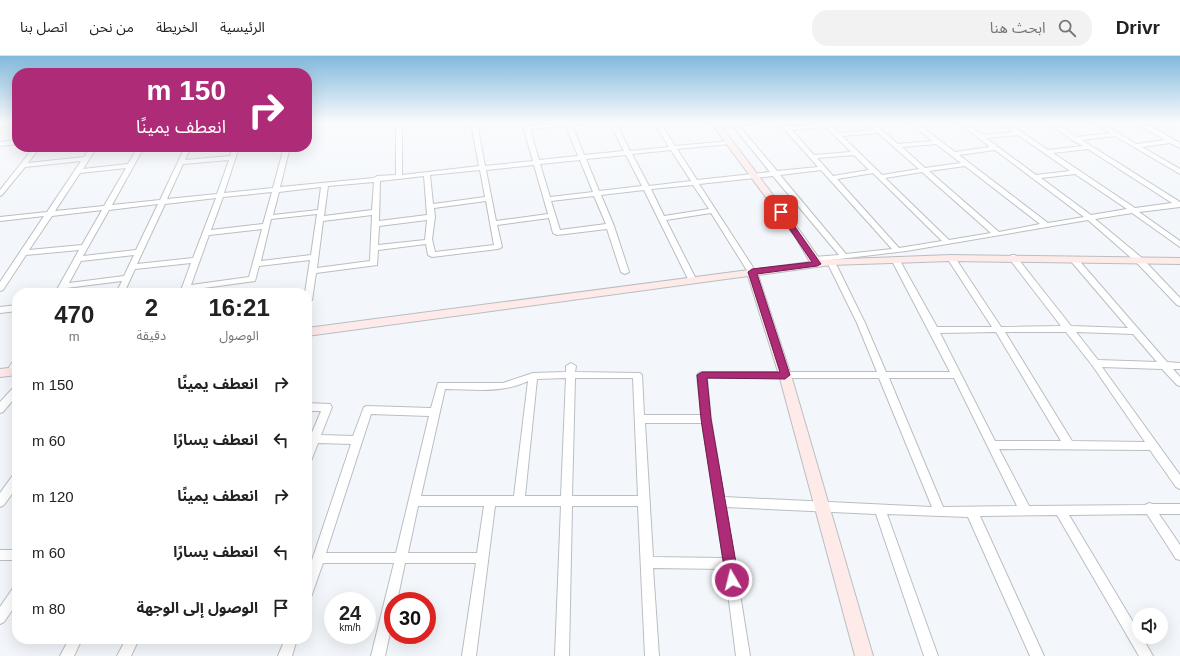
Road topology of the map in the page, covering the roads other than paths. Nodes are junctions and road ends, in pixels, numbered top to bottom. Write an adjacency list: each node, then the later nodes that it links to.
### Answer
1 (399, 151): 47 (street)
2 (480, 151): 37 (street)
3 (532, 151): 33 (street)
4 (580, 151): 29 (street)
5 (627, 151): 26 (street)
6 (650, 151): 26 (street)
7 (674, 151): 52 (street)
8 (736, 151): 46 (street)
9 (756, 151): 45 (street)
10 (806, 151): 30 (street)
11 (903, 151): 41 (street)
12 (948, 151): 27 (street)
13 (974, 151): 27 (street)
14 (1000, 151): 49 (street)
15 (1055, 151): 24 (street)
16 (1094, 151): 62 (street)
17 (1144, 151): 43 (street)
18 (33, 152): 35 (street)
19 (91, 152): 31 (street)
20 (138, 152): 36 (street)
21 (186, 152): 32 (street)
22 (234, 152): 28 (street)
23 (286, 152): 55 (street)
24 (1047, 152): 42 (street)
25 (856, 153): 30 (street); 40 (street)
26 (628, 154): 29 (street); 54 (street)
27 (952, 154): 34 (street)
28 (232, 158): 32 (street); 58 (street)
29 (583, 158): 33 (street); 57 (street)
30 (812, 158): 38 (street)
31 (86, 159): 35 (street); 39 (street)
32 (181, 162): 61 (street)
33 (535, 163): 37 (street); 60 (street)
34 (966, 164): 41 (street); 78 (street)
35 (23, 165): 56 (street)
36 (131, 166): 39 (street); 64 (street)
37 (483, 168): 44 (street); 59 (street)
38 (823, 168): 45 (street); 51 (street)
39 (78, 170): 68 (street)
40 (875, 171): 48 (street); 51 (street)
41 (925, 171): 48 (street); 82 (street)
42 (1075, 172): 49 (street); 66 (street)
43 (1180, 172)
44 (427, 173): 47 (street); 63 (street)
45 (774, 173): 46 (street); 92 (street)
46 (754, 175): 52 (street); 99 (street)
47 (399, 176): 50 (street)
48 (881, 177): 84 (street)
49 (1034, 177): 72 (street)
50 (377, 178): 53 (street); 67 (street)
51 (832, 178): 90 (street)
52 (696, 183): 54 (street); 65 (street)
53 (325, 184): 55 (street); 69 (street)
54 (647, 188): 57 (street); 74 (street)
55 (276, 189): 58 (street); 71 (street)
56 (0, 194)
57 (597, 194): 60 (street); 80 (street)
58 (220, 196): 61 (street); 81 (street)
59 (489, 199): 63 (street); 76 (street)
60 (547, 199): 70 (street)
61 (163, 202): 64 (street); 88 (street)
62 (1179, 205): 66 (street)
63 (430, 206): 73 (street)
64 (107, 208): 68 (street); 86 (street)
65 (712, 210): 74 (street); 106 (street)
66 (1134, 210): 72 (street); 85 (street)
67 (376, 212): 69 (street); 77 (street)
68 (50, 213): 75 (street); 89 (street)
69 (319, 216): 71 (street); 91 (street)
70 (552, 216): 76 (street); 80 (street)
71 (269, 217): 79 (street)
72 (1089, 217): 78 (street); 98 (street)
73 (431, 218): 77 (street); 83 (street)
74 (662, 218): 108 (street)
75 (0, 219)
76 (494, 223): 83 (street)
77 (375, 224): 87 (street)
78 (1046, 225): 82 (street)
79 (266, 226): 81 (street); 102 (street)
80 (610, 226): 105 (street)
81 (207, 233): 97 (street)
82 (998, 234): 84 (street)
83 (428, 242): 87 (street)
84 (947, 242): 90 (street)
85 (1180, 245)
86 (86, 246): 89 (street); 95 (street)
87 (375, 248): 104 (street)
88 (140, 252): 95 (street); 103 (street)
89 (23, 253): 109 (street)
90 (896, 254): 92 (street); 94 (street); 101 (street); 120 (street)
91 (315, 257): 102 (street); 104 (street)
92 (845, 257): 99 (street)
93 (1012, 257): 94 (street); 96 (street); 119 (street)
94 (951, 258): 121 (street)
95 (79, 259): 110 (street)
96 (1073, 259): 98 (street); 122 (street)
97 (196, 260): 103 (street); 113 (street)
98 (1139, 260): 100 (street); 116 (street)
99 (815, 261): 101 (street); 106 (street)
100 (1180, 261)
101 (831, 262): 131 (street)
102 (256, 264): 114 (street)
103 (132, 267): 107 (street)
104 (312, 271): 115 (street)
105 (625, 272)
106 (752, 272): 108 (street); 128 (street)
107 (127, 278): 111 (street); 112 (street)
108 (692, 280): 123 (street)
109 (1, 284)
110 (62, 288)
111 (67, 288)
112 (122, 288)
113 (186, 288)
114 (197, 288)
115 (310, 288)
116 (1180, 303)
117 (12, 309): 118 (street)
118 (0, 310)
119 (1068, 329): 121 (street); 122 (street); 124 (street)
120 (934, 330): 121 (street); 129 (street)
121 (999, 330): 142 (street)
122 (1134, 330): 125 (street)
123 (312, 331)
124 (1095, 363): 125 (street); 144 (street)
125 (1166, 366): 126 (street); 132 (street)
126 (1180, 366)
127 (571, 370): 130 (street); 137 (street); 151 (street)
128 (785, 375): 131 (street); 138 (street); 154 (street)
129 (956, 375): 131 (street); 143 (street)
130 (533, 376): 136 (street); 150 (street)
131 (884, 376): 160 (street)
132 (1180, 383)
133 (12, 395): 135 (street)
134 (312, 407): 139 (street)
135 (0, 409)
136 (435, 412): 141 (street); 148 (street)
137 (639, 419): 138 (street); 152 (street)
138 (706, 419): 153 (street)
139 (312, 438)
140 (312, 440): 141 (street)
141 (357, 440): 165 (street)
142 (1068, 444): 143 (street); 144 (street)
143 (991, 445): 158 (street)
144 (1153, 446): 146 (street)
145 (12, 484): 147 (street)
146 (1180, 484)
147 (1, 498)
148 (415, 501): 149 (street); 166 (street)
149 (490, 501): 150 (street); 167 (street)
150 (519, 501): 151 (street)
151 (567, 501): 152 (street); 181 (street)
152 (644, 501): 168 (street)
153 (721, 502): 154 (street); 169 (street)
154 (823, 507): 157 (street); 184 (street)
155 (1149, 508): 156 (street); 159 (street); 164 (street)
156 (1180, 508)
157 (880, 510): 160 (street); 185 (street)
158 (1025, 510): 159 (street); 161 (street)
159 (1060, 510): 187 (street)
160 (940, 512): 161 (street)
161 (972, 512): 186 (street)
162 (0, 555): 163 (street)
163 (12, 555)
164 (1180, 555)
165 (319, 558): 166 (street); 170 (street)
166 (402, 558): 167 (street); 179 (street)
167 (482, 558): 180 (street)
168 (647, 562): 169 (street); 182 (street)
169 (730, 564): 183 (street)
170 (312, 570)
171 (12, 600): 172 (street)
172 (0, 618)
173 (73, 644): 176 (street)
174 (130, 644): 177 (street)
175 (290, 644): 178 (street)
176 (67, 656)
177 (124, 656)
178 (286, 656)
179 (378, 656)
180 (469, 656)
181 (562, 656)
182 (652, 656)
183 (743, 656)
184 (864, 656)
185 (931, 656)
186 (1037, 656)
187 (1146, 656)

